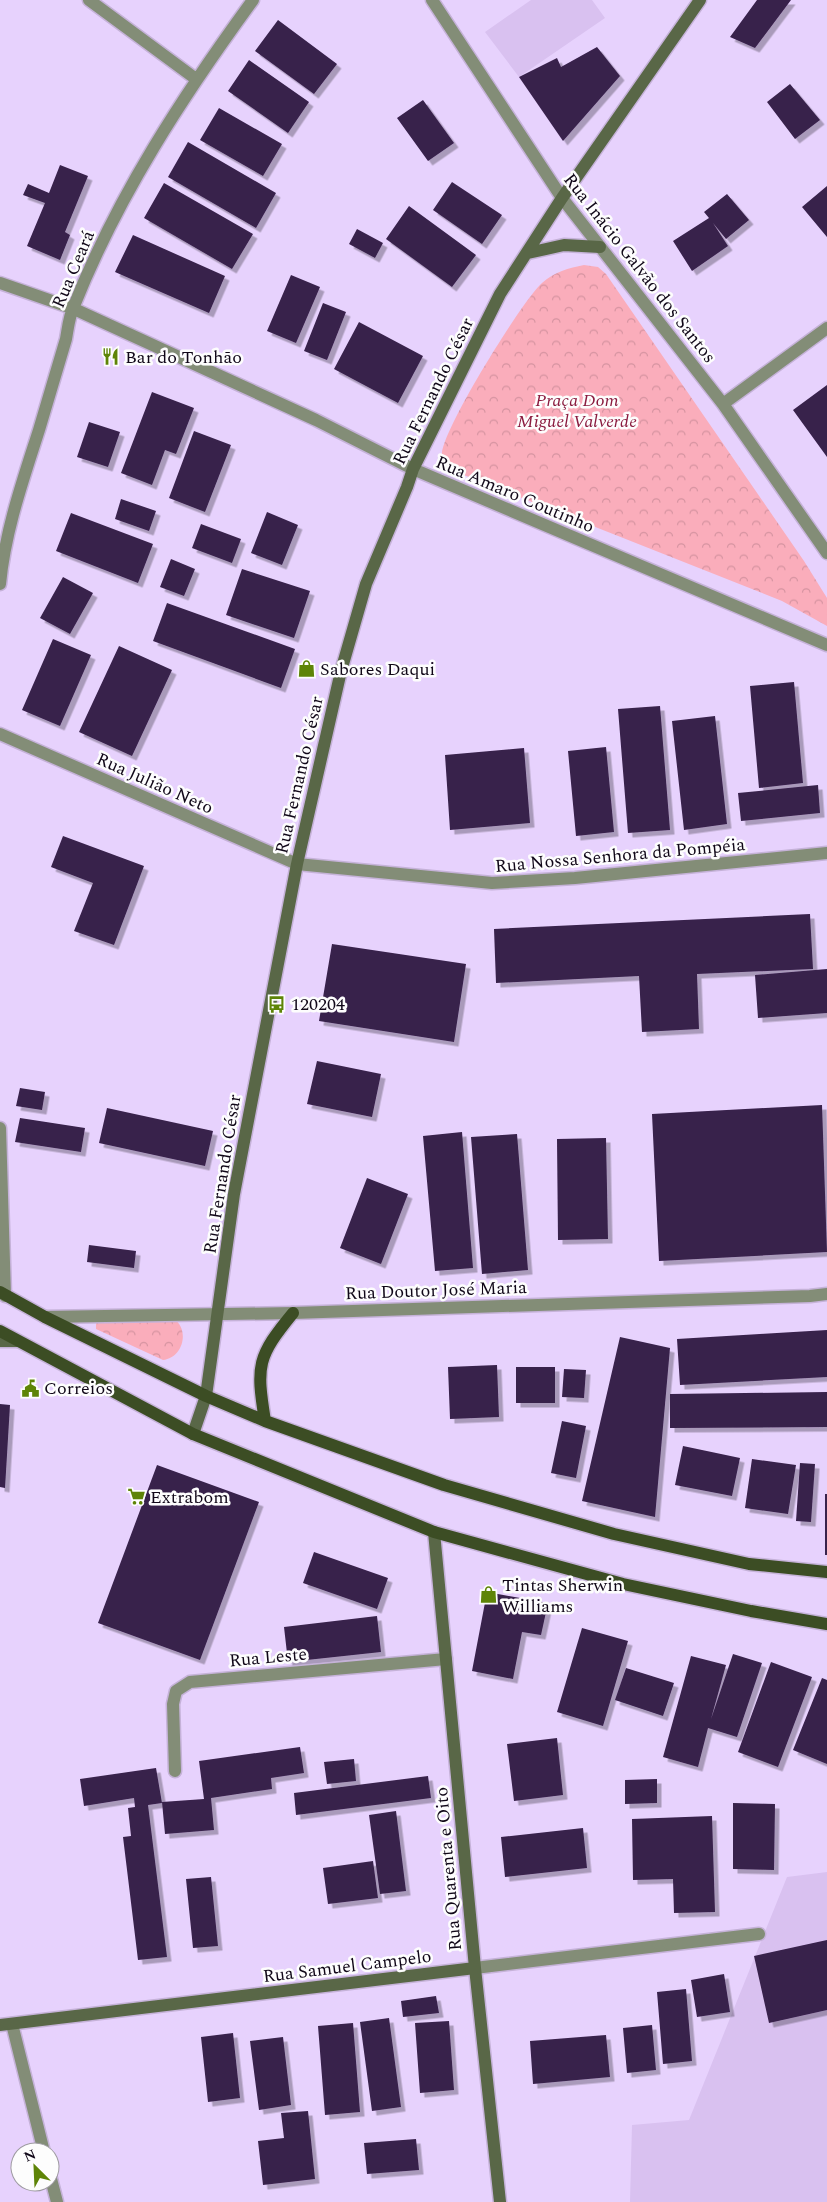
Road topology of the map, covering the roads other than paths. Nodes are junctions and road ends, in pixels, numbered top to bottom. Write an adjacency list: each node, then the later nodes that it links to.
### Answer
1 (90, 0): 5 (street)
2 (253, 0): 5 (street, Rua Ceará)
3 (432, 0): 6 (street, Rua Inácio Galvão dos Santos)
4 (700, 0): 6 (street, Rua Fernando César)
5 (196, 79): 10 (street, Rua Ceará)
6 (562, 198): 7 (street, Rua Inácio Galvão dos Santos); 8 (street, Rua Fernando César)
7 (600, 247): 8 (street); 12 (street, Rua Inácio Galvão dos Santos)
8 (528, 253): 13 (street, Rua Fernando César)
9 (0, 283): 10 (street, Rua Amaro Coutinho)
10 (72, 308): 13 (street, Rua Amaro Coutinho); 15 (street, Rua Ceará)
11 (827, 328): 12 (street)
12 (723, 404): 14 (street, Rua Inácio Galvão dos Santos)
13 (413, 469): 16 (street, Rua Amaro Coutinho); 19 (street, Rua Fernando César)
14 (827, 553)
15 (0, 584)
16 (827, 645)
17 (0, 734): 19 (street, Rua Julião Neto)
18 (827, 853): 19 (street, Rua Nossa Senhora da Pompéia)
19 (297, 864): 24 (street, Rua Fernando César)
20 (0, 1128): 21 (street)
21 (3, 1294): 25 (main road)
22 (827, 1294): 23 (street, Rua Doutor José Maria)
23 (293, 1313): 24 (street, Rua Doutor José Maria); 30 (main road)
24 (218, 1314): 25 (street, Rua Doutor José Maria); 29 (street, Rua Fernando César)
25 (46, 1317): 29 (main road)
26 (0, 1331): 28 (main road)
27 (0, 1341): 28 (street)
28 (17, 1341): 31 (main road)
29 (206, 1396): 30 (main road); 31 (street, Rua Fernando César)
30 (265, 1421): 33 (main road)
31 (193, 1434): 32 (main road)
32 (434, 1532): 34 (main road); 35 (street, Rua Quarenta e Oito)
33 (827, 1572)
34 (827, 1624)
35 (446, 1659): 36 (street, Rua Leste); 38 (street, Rua Quarenta e Oito)
36 (175, 1771)
37 (758, 1934): 38 (street, Rua Samuel Campelo)
38 (475, 1968): 39 (street, Rua Samuel Campelo); 41 (street, Rua Quarenta e Oito)
39 (6, 2025): 40 (street)
40 (41, 2142)
41 (500, 2202)

